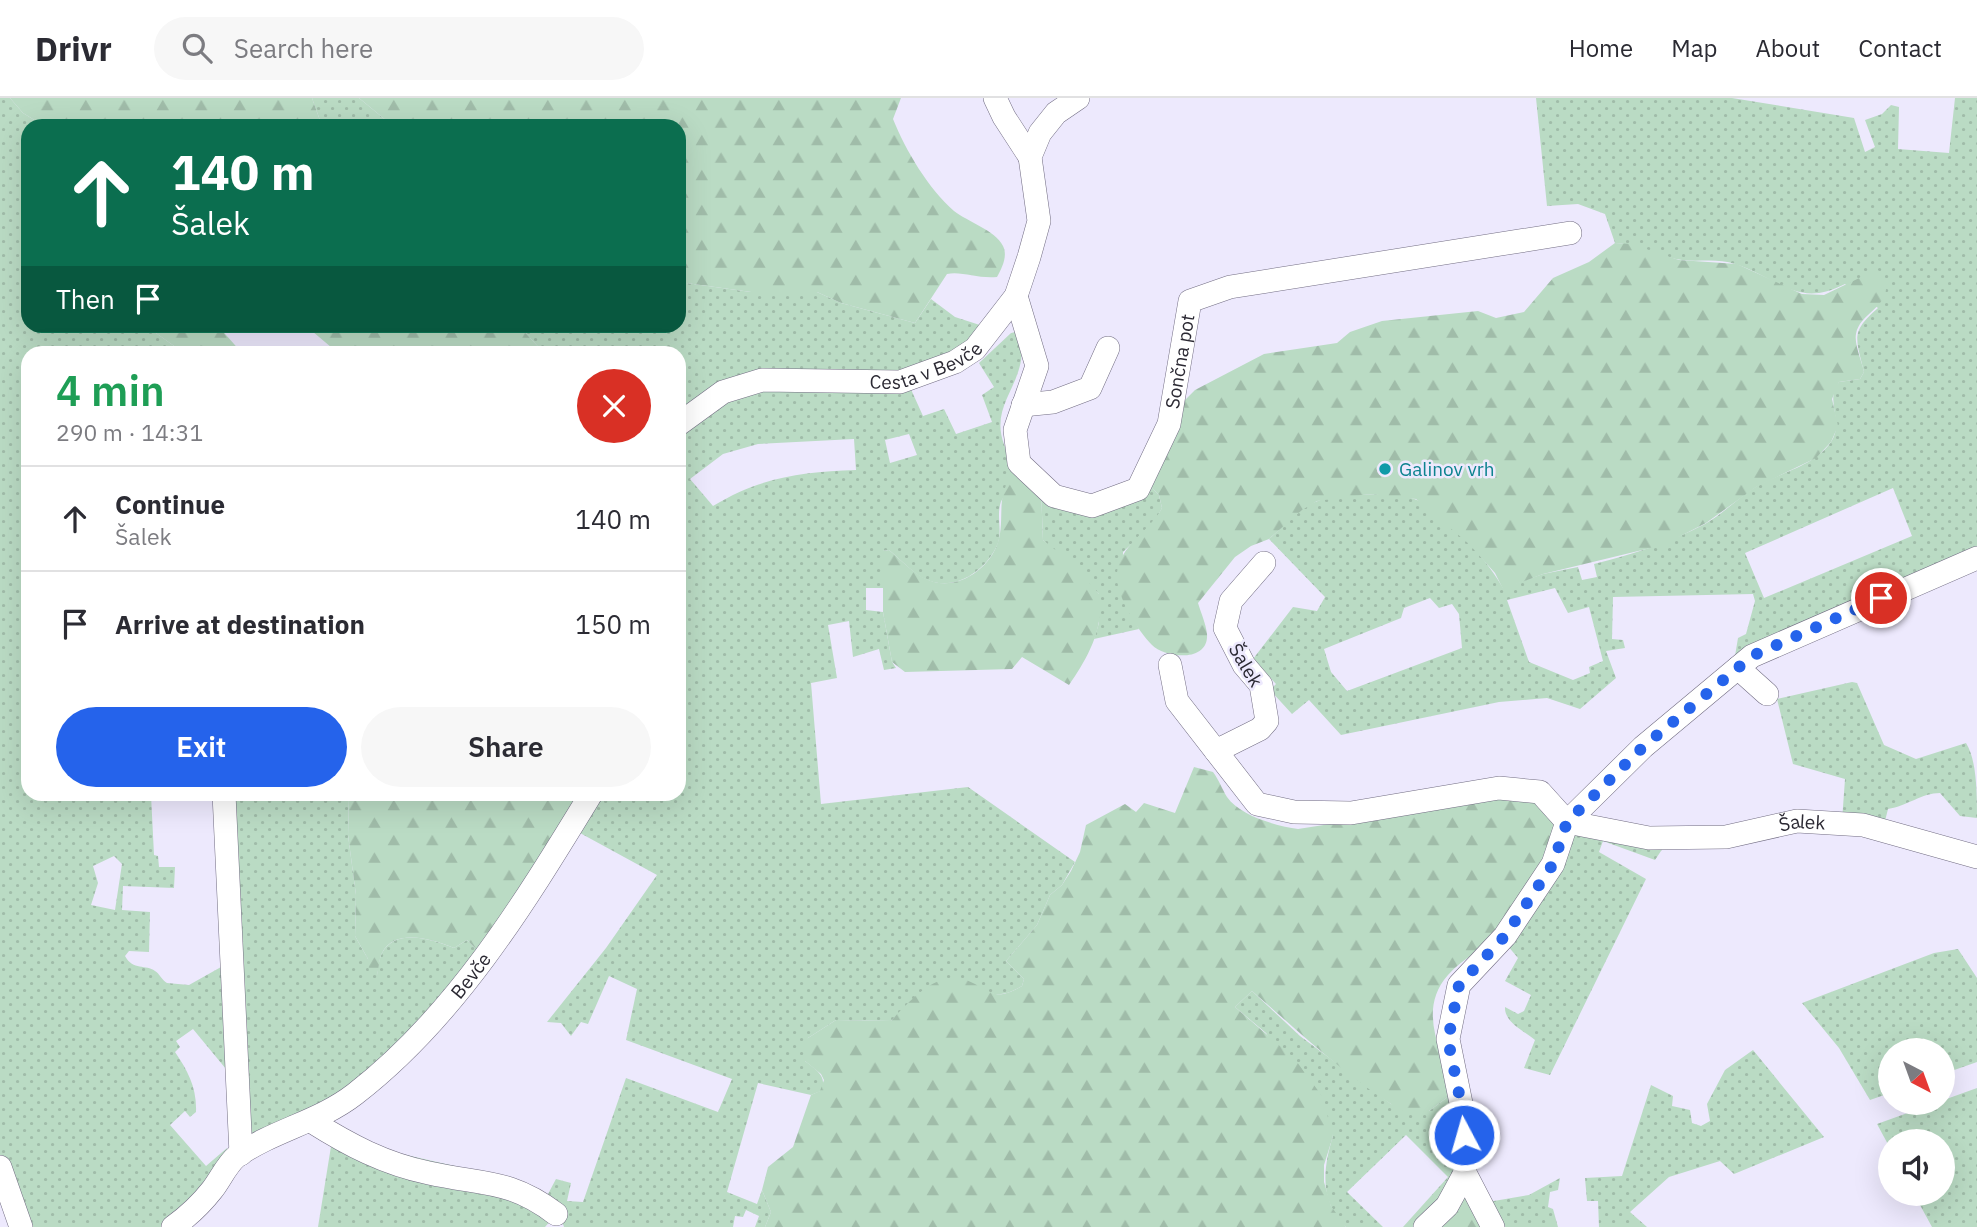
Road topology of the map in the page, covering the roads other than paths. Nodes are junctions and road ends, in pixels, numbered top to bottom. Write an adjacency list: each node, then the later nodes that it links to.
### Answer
1 (995, 98): 3 (street, Cesta v Bevče)
2 (1078, 98): 3 (street)
3 (1030, 157): 5 (street, Cesta v Bevče)
4 (1570, 233): 7 (street, Sončna pot)
5 (1016, 296): 7 (street, Sončna pot); 8 (street, Cesta v Bevče)
6 (1108, 348): 7 (street)
7 (1023, 405)
8 (686, 419)
9 (1977, 558): 12 (street)
10 (1264, 563): 14 (street, Šalek)
11 (1170, 664): 14 (street)
12 (1738, 668): 13 (street); 17 (street)
13 (1766, 694)
14 (1216, 751): 17 (street)
15 (224, 801): 20 (street)
16 (588, 801): 19 (street, Bevče)
17 (1567, 822): 18 (street, Šalek); 22 (street)
18 (1977, 857)
19 (311, 1121): 20 (street, Bevče); 23 (street)
20 (241, 1154): 25 (street, Bevče)
21 (0, 1167): 24 (street)
22 (1465, 1173): 26 (street); 27 (street)
23 (556, 1214)
24 (21, 1227)
25 (173, 1227)
26 (1425, 1227)
27 (1493, 1227)

